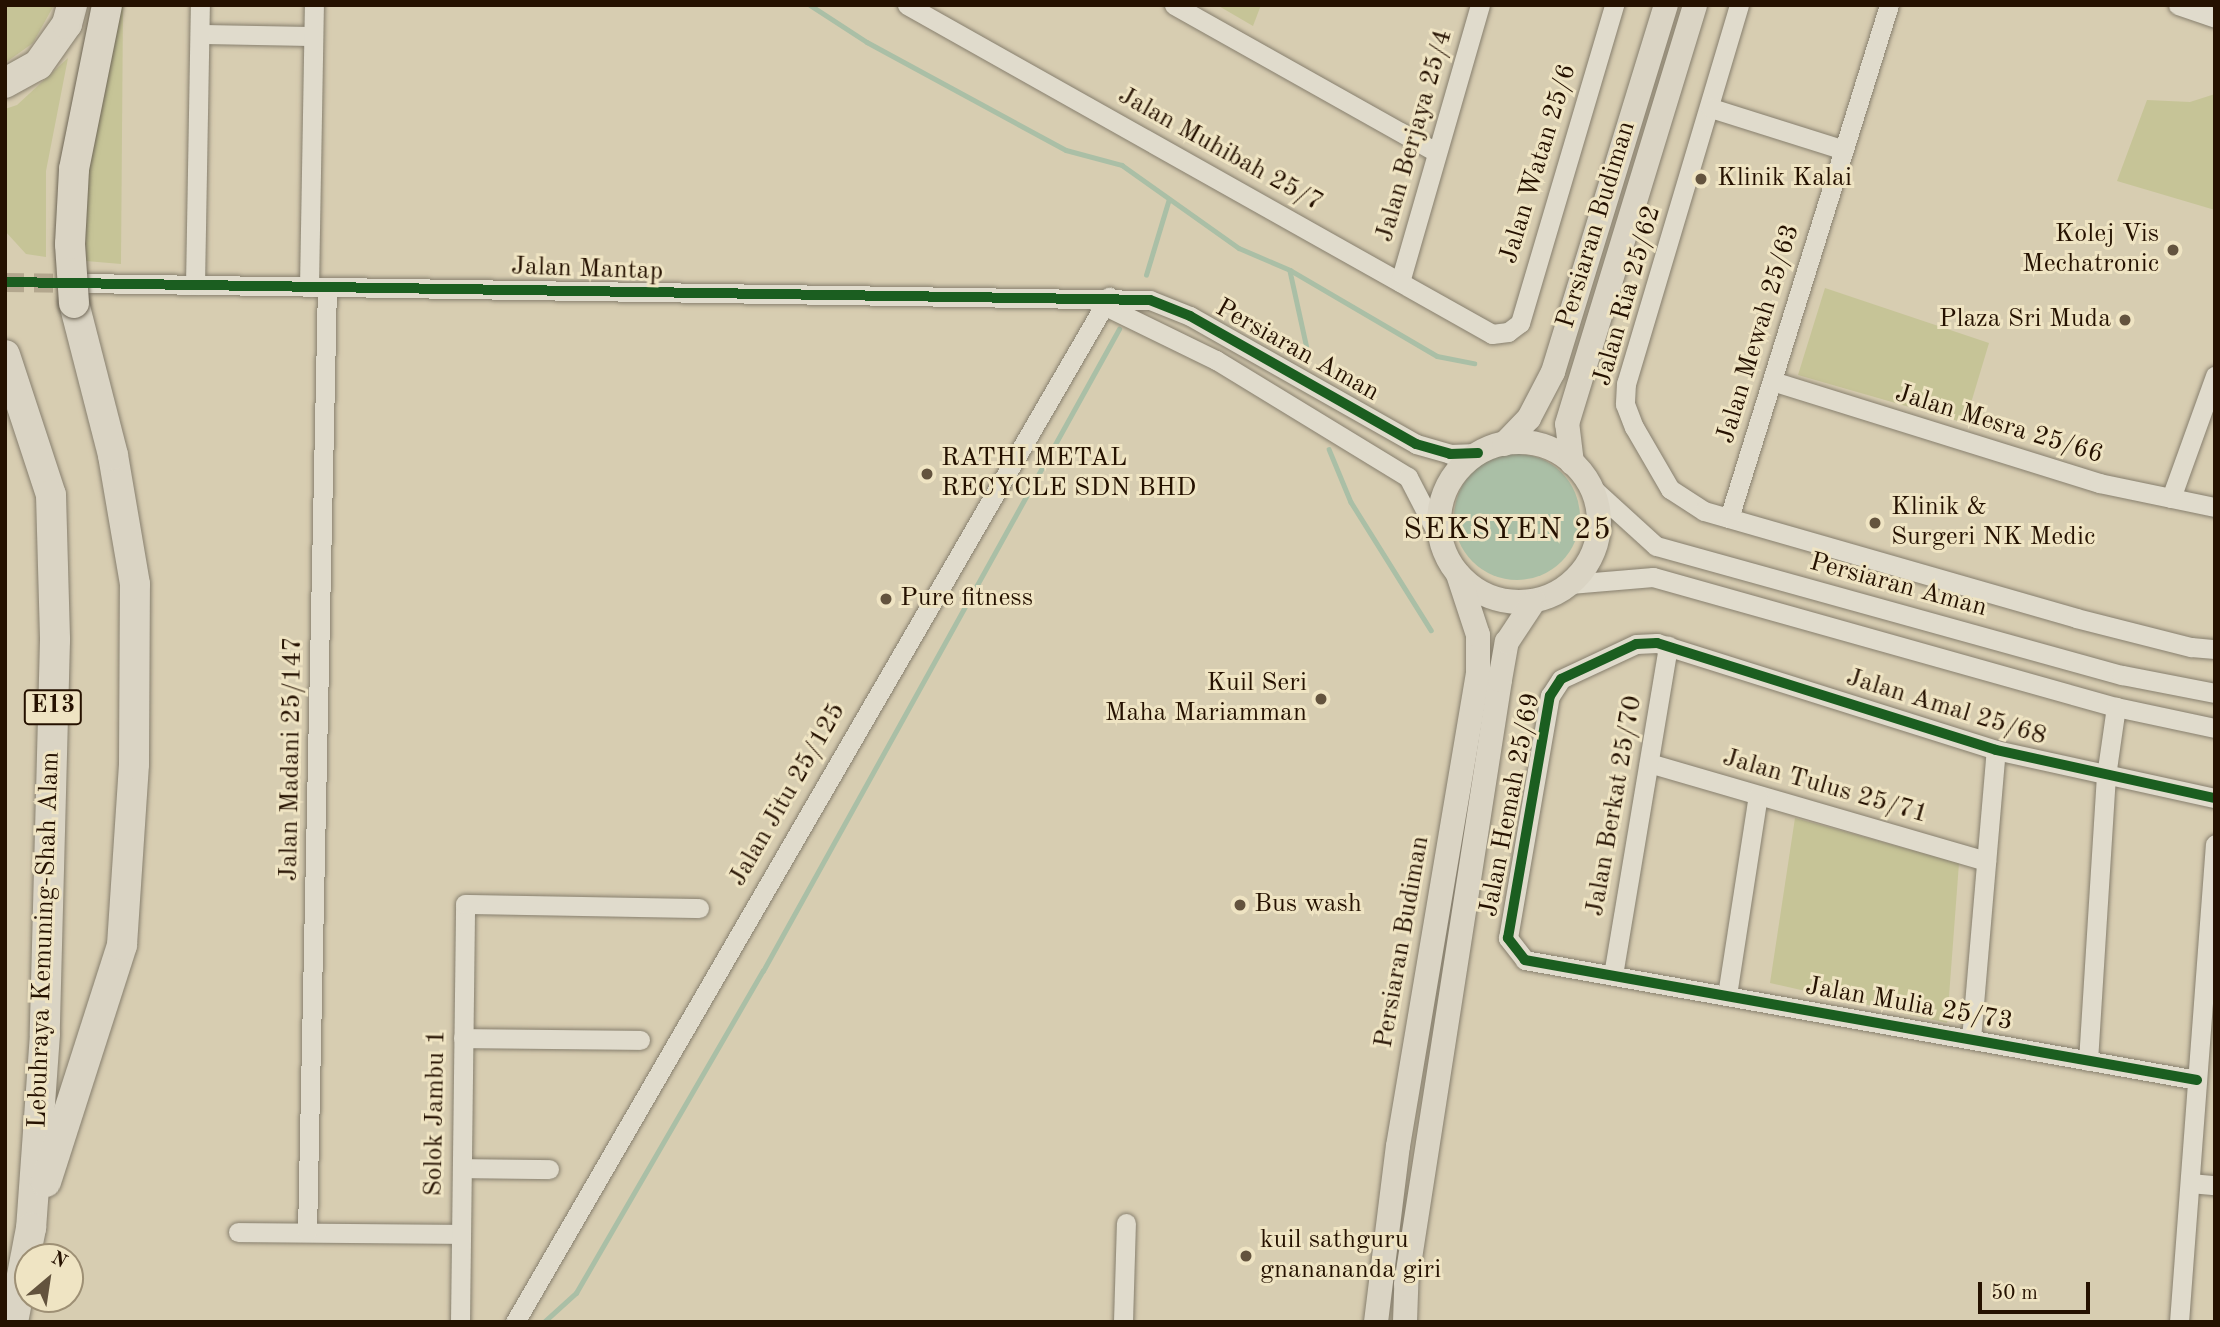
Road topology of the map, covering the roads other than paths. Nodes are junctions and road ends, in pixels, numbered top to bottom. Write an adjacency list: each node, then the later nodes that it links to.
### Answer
1 (72, 5): 17 (highway)
2 (107, 5): 24 (highway, bridge)
3 (200, 5): 15 (street)
4 (314, 5): 16 (street, Jalan Madani 25/147)
5 (907, 5): 21 (street, Jalan Muhibah 25/7)
6 (1174, 5): 20 (street)
7 (1480, 5): 20 (street, Jalan Berjaya 25/4)
8 (1614, 5): 26 (street, Jalan Watan 25/6)
9 (1666, 5): 30 (main road, Persiaran Budiman)
10 (1695, 5): 32 (main road, Persiaran Budiman)
11 (1739, 5): 18 (street, Jalan Ria 25/62)
12 (1889, 5): 19 (street, Jalan Mewah 25/63)
13 (2178, 5): 14 (street)
14 (2215, 18)
15 (200, 33): 16 (street); 22 (street)
16 (313, 36): 23 (street, Jalan Madani 25/147)
17 (5, 83)
18 (1711, 108): 19 (street); 36 (street, Jalan Ria 25/62)
19 (1844, 150): 29 (street, Jalan Mewah 25/63)
20 (1436, 152): 21 (street, Jalan Berjaya 25/4)
21 (1400, 282): 26 (street, Jalan Muhibah 25/7)
22 (195, 285): 23 (street, Jalan Mantap); 24 (street, Jalan Mantap)
23 (318, 288): 25 (street, Jalan Mantap); 70 (street, Jalan Madani 25/147)
24 (78, 293): 68 (highway)
25 (1102, 301): 31 (street, Persiaran Aman); 37 (street, Persiaran Aman); 74 (street, Jalan Jitu 25/125)
26 (1508, 332)
27 (5, 355): 68 (highway, Lebuhraya Kemuning-Shah Alam / E13)
28 (2215, 376): 34 (street)
29 (1772, 381): 34 (street, Jalan Mesra 25/66); 36 (street, Jalan Mewah 25/63)
30 (1504, 444): 31 (main road); 32 (main road)
31 (1478, 453): 37 (main road)
32 (1572, 463): 33 (main road)
33 (1590, 486): 39 (main road); 43 (street, Persiaran Aman)
34 (2171, 498): 35 (street, Jalan Mesra 25/66)
35 (2215, 507)
36 (1729, 518): 42 (street, Jalan Ria 25/62)
37 (1440, 539): 38 (main road)
38 (1458, 575): 40 (main road); 76 (main road, Persiaran Budiman)
39 (1570, 584): 40 (main road); 44 (street)
40 (1534, 601): 77 (main road, Persiaran Budiman)
41 (1668, 646): 46 (street, Jalan Amal 25/68); 47 (street, Jalan Berkat 25/70); 55 (street, Jalan Hemah 25/69)
42 (2215, 649)
43 (2215, 693)
44 (2116, 707): 45 (street); 48 (street)
45 (2215, 728)
46 (1996, 750): 48 (street, Jalan Amal 25/68); 52 (street)
47 (1649, 763): 49 (street, Jalan Tulus 25/71); 55 (street, Jalan Berkat 25/70)
48 (2106, 776): 50 (street, Jalan Amal 25/68); 60 (street)
49 (1758, 795): 52 (street, Jalan Tulus 25/71); 56 (street)
50 (2215, 798)
51 (2215, 844): 54 (street)
52 (1986, 861): 58 (street)
53 (699, 908): 57 (street, Solok Jambu 1)
54 (2212, 924): 61 (street)
55 (1613, 975): 56 (street, Jalan Mulia 25/73)
56 (1727, 995): 58 (street, Jalan Mulia 25/73)
57 (463, 1038): 59 (street); 63 (street, Solok Jambu 1)
58 (1971, 1039): 60 (street, Jalan Mulia 25/73)
59 (640, 1040)
60 (2088, 1060): 62 (street, Jalan Mulia 25/73)
61 (2207, 1061): 62 (street)
62 (2197, 1080): 65 (street)
63 (462, 1168): 64 (street); 71 (street, Solok Jambu 1)
64 (549, 1169)
65 (2190, 1183): 66 (street); 78 (street)
66 (2215, 1185)
67 (1126, 1223): 75 (street)
68 (31, 1228): 72 (highway, Lebuhraya Kemuning-Shah Alam / E13)
69 (238, 1232): 70 (street)
70 (307, 1232): 71 (street)
71 (461, 1234): 73 (street, Solok Jambu 1)
72 (13, 1322)
73 (460, 1322)
74 (515, 1322)
75 (1123, 1322)
76 (1376, 1322)
77 (1404, 1322)
78 (2179, 1322)

